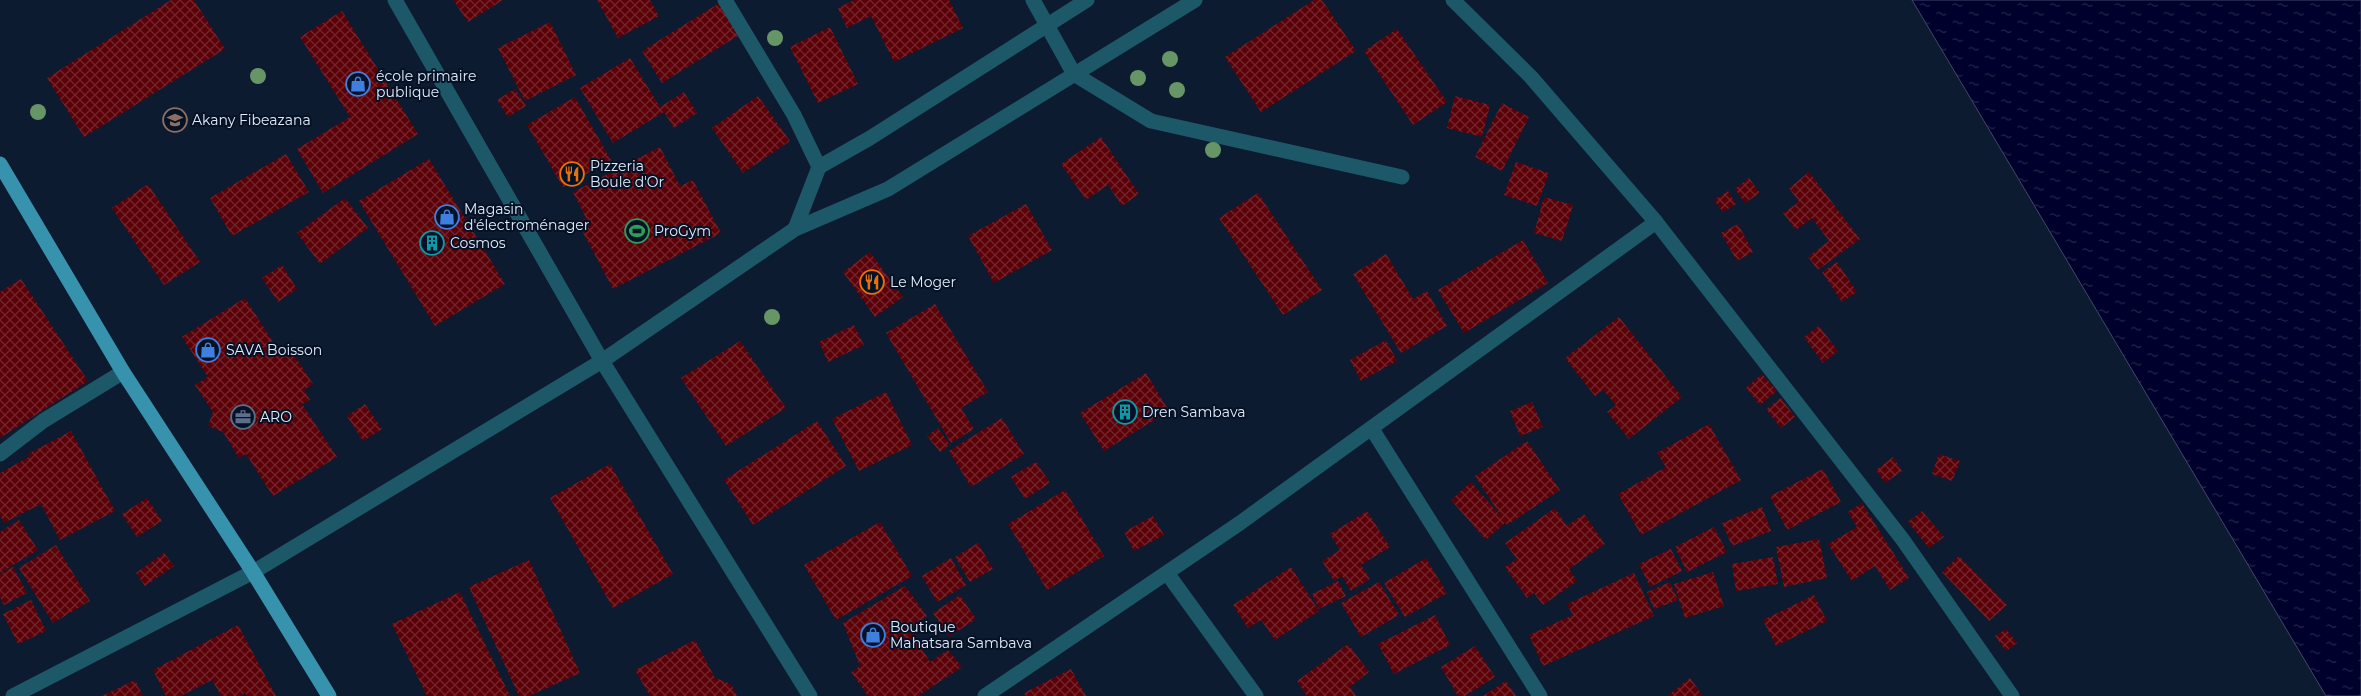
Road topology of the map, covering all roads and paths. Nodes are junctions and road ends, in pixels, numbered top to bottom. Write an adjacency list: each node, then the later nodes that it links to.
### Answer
1 (395, 0): 14 (street)
2 (725, 0): 10 (street)
3 (1033, 0): 7 (street)
4 (1087, 0): 7 (street)
5 (1196, 0): 8 (street)
6 (1453, 0): 12 (street)
7 (1046, 26): 8 (street); 10 (street)
8 (1074, 74): 11 (street); 13 (street)
9 (0, 164): 15 (main road)
10 (819, 167): 13 (street)
11 (1402, 177)
12 (1656, 222): 16 (street); 26 (street)
13 (795, 229): 14 (street)
14 (602, 361): 18 (street); 22 (street)
15 (123, 372): 17 (street); 18 (main road)
16 (1372, 429): 19 (street); 25 (street)
17 (0, 454)
18 (253, 572): 20 (street); 21 (main road)
19 (1167, 573): 23 (street); 24 (street)
20 (13, 696)
21 (330, 696)
22 (810, 696)
23 (984, 696)
24 (1256, 696)
25 (1540, 696)
26 (2012, 696)

